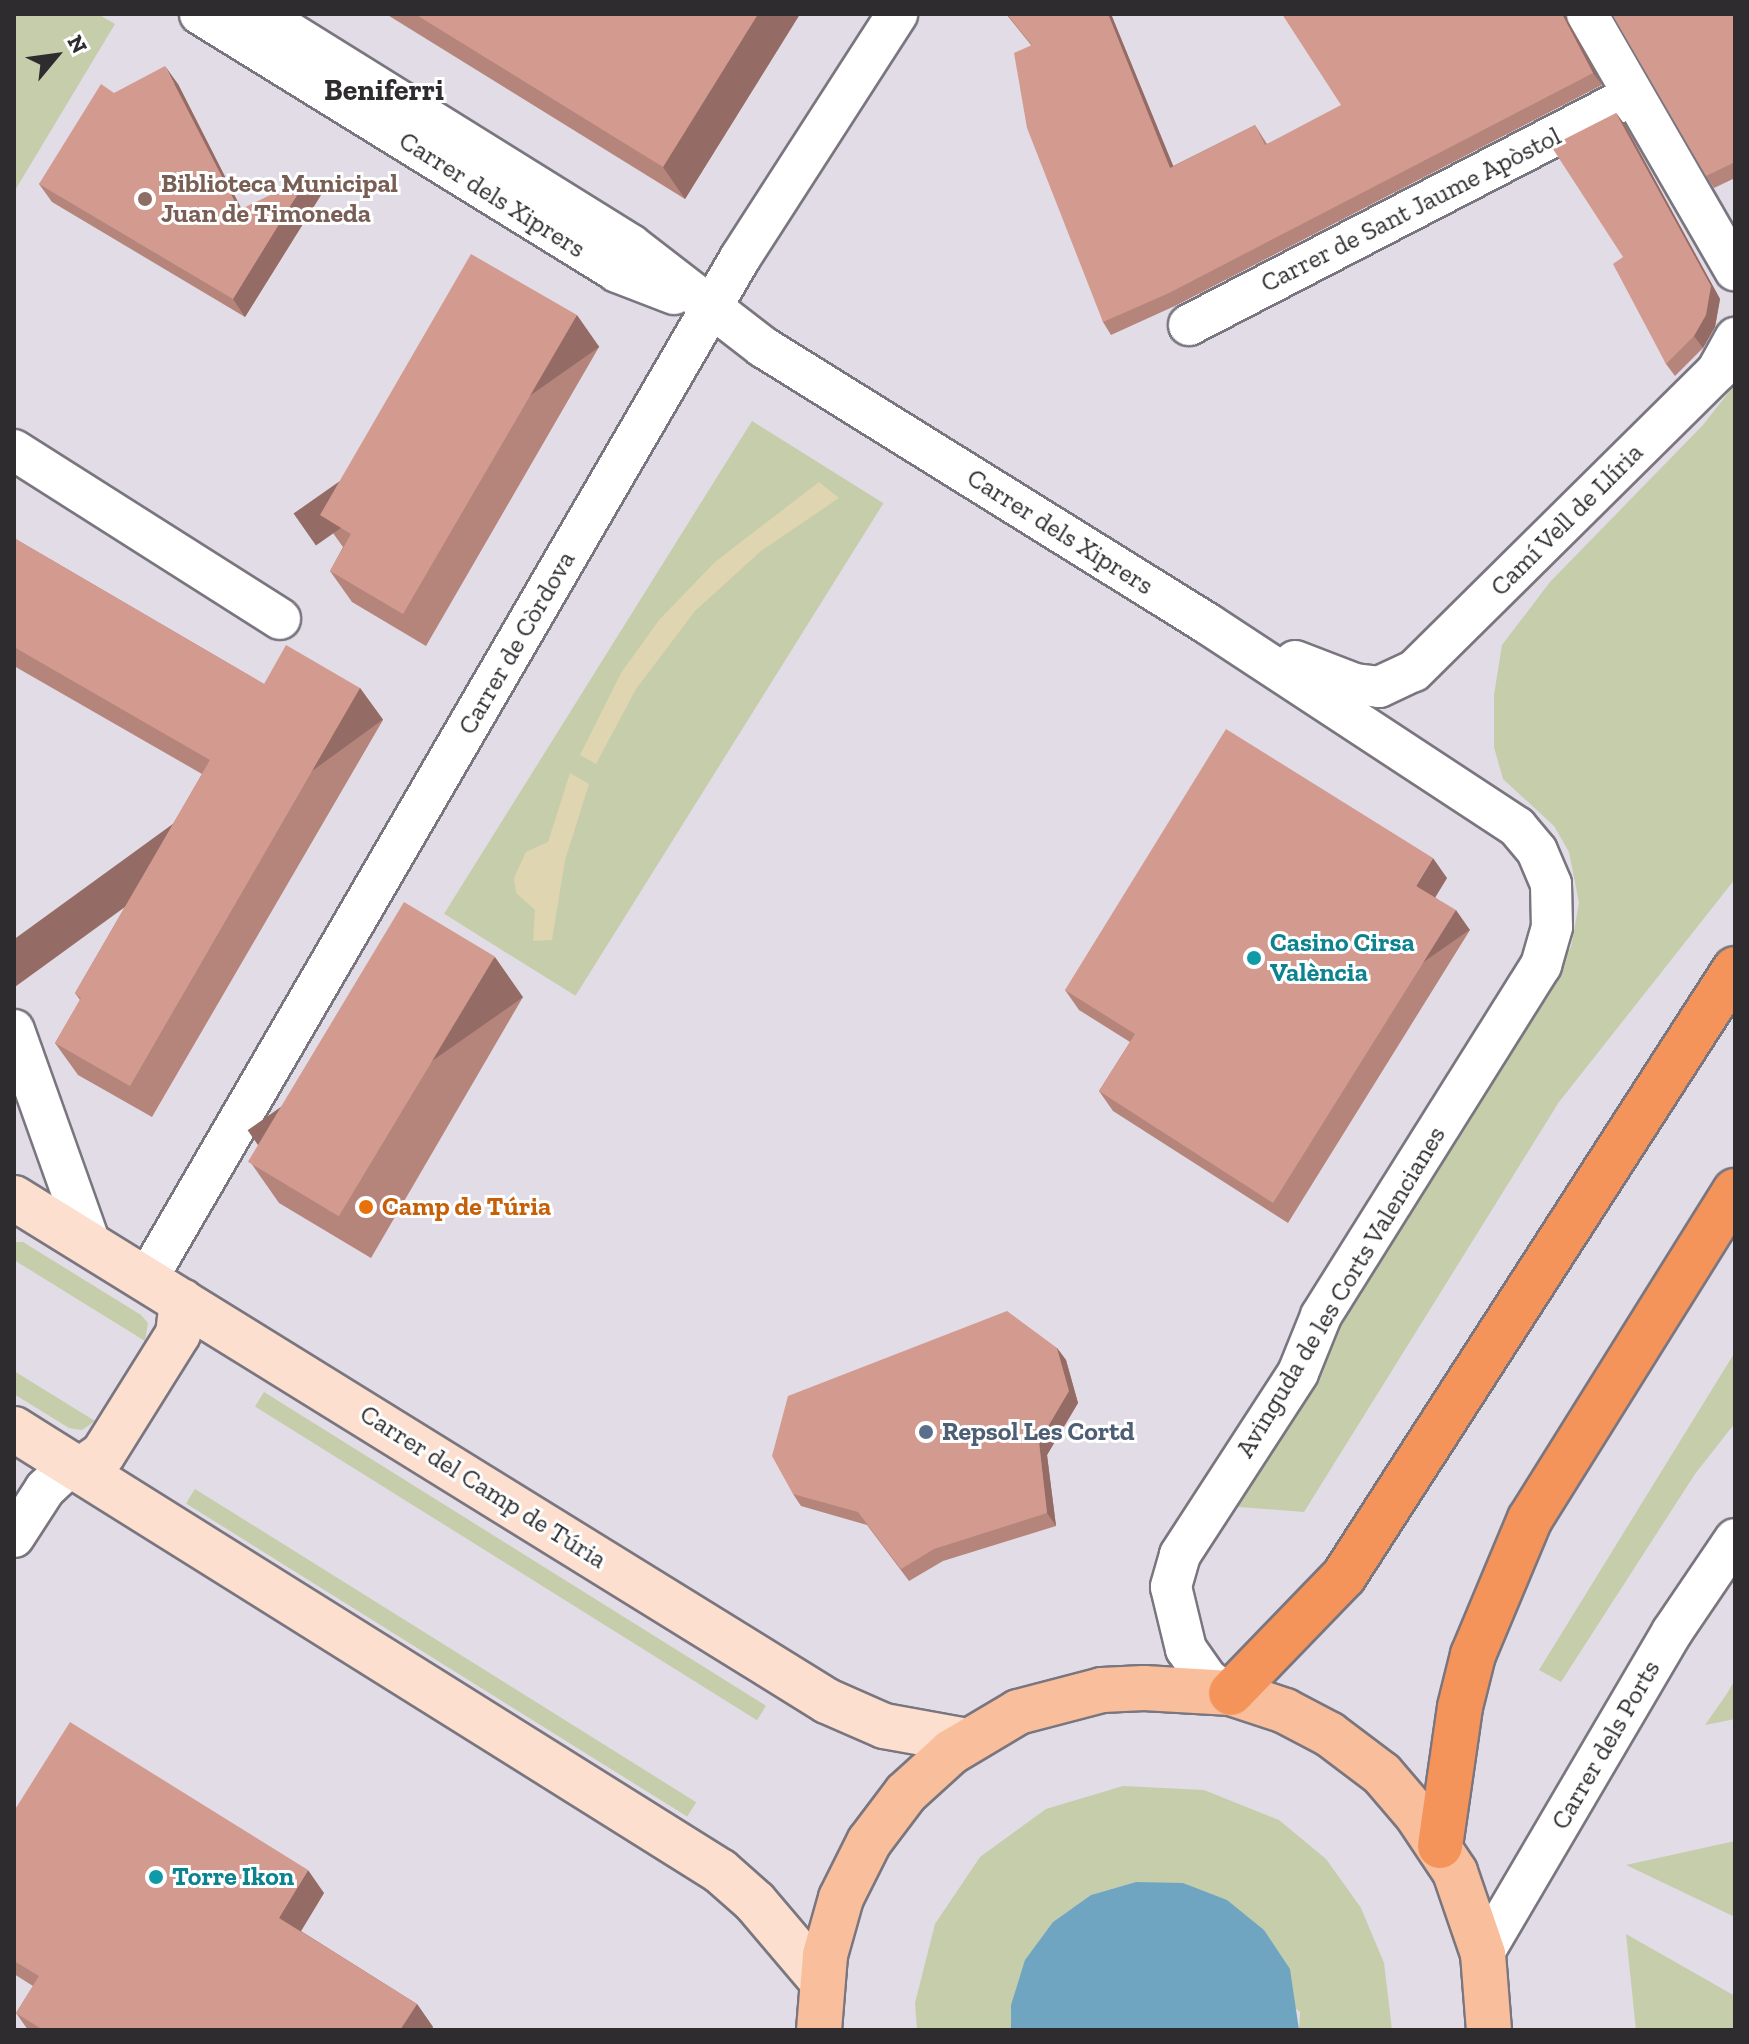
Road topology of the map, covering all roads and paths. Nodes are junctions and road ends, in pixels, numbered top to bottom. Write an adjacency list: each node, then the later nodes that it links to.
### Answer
1 (200, 14): 7 (street, Carrer dels Xiprers)
2 (260, 14): 7 (street, Carrer dels Xiprers)
3 (897, 14): 7 (street, Carrer de Còrdova)
4 (1587, 14): 5 (street)
5 (1633, 95): 6 (street); 8 (street, Carrer de Sant Jaume Apòstol)
6 (1735, 270)
7 (712, 308): 12 (street, Carrer dels Xiprers); 20 (street, Carrer de Còrdova)
8 (1189, 325)
9 (1735, 338): 13 (street, Camí Vell de Llíria)
10 (14, 450): 11 (street)
11 (280, 619)
12 (1208, 624): 13 (street, Carrer dels Xiprers); 14 (street, Carrer dels Xiprers)
13 (1382, 685)
14 (1551, 884): 25 (street, Avinguda de les Corts Valencianes)
15 (1735, 969): 25 (highway)
16 (14, 1030): 19 (street)
17 (1735, 1191): 27 (highway)
18 (16, 1202): 19 (main road, Carrer del Camp de Túria)
19 (90, 1244): 20 (main road, Carrer del Camp de Túria)
20 (165, 1290): 22 (main road); 26 (main road, Carrer del Camp de Túria)
21 (14, 1429): 22 (main road)
22 (76, 1467): 23 (street); 29 (main road)
23 (14, 1537)
24 (1735, 1539): 28 (street, Carrer dels Ports)
25 (1228, 1693): 26 (main road); 27 (main road)
26 (967, 1741): 29 (main road)
27 (1440, 1846): 28 (main road)
28 (1483, 1954): 31 (main road)
29 (822, 1981): 30 (main road)
30 (819, 2030)
31 (1489, 2030)

